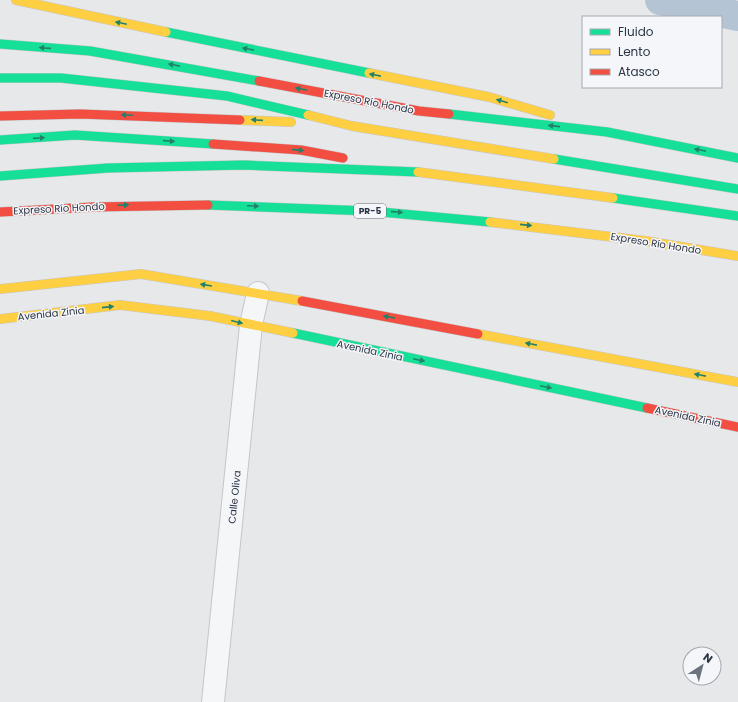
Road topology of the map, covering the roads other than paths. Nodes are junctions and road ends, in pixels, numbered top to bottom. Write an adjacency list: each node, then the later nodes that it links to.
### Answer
1 (16, 0): 6 (main road, one-way to 1)
2 (0, 44): 6 (main road, Expreso Río Hondo, one-way to 2)
3 (0, 78): 5 (main road)
4 (0, 116): 5 (main road, one-way to 4)
5 (352, 126): 11 (main road)
6 (607, 132): 8 (main road, Expreso Río Hondo, one-way to 6)
7 (0, 140): 9 (main road, one-way to 9)
8 (738, 158)
9 (415, 172): 10 (main road); 13 (main road)
10 (0, 176)
11 (738, 189)
12 (0, 212): 14 (main road, Expreso Río Hondo / PR-5, one-way to 14)
13 (738, 216)
14 (738, 256)
15 (0, 288): 16 (main road, one-way to 15)
16 (258, 293): 18 (street, Calle Oliva); 19 (main road, one-way to 16)
17 (0, 319): 18 (main road, Avenida Zinia, one-way to 18)
18 (251, 325): 20 (main road, Avenida Zinia, one-way to 20); 21 (street, Calle Oliva)
19 (738, 382)
20 (738, 427)
21 (213, 702)

